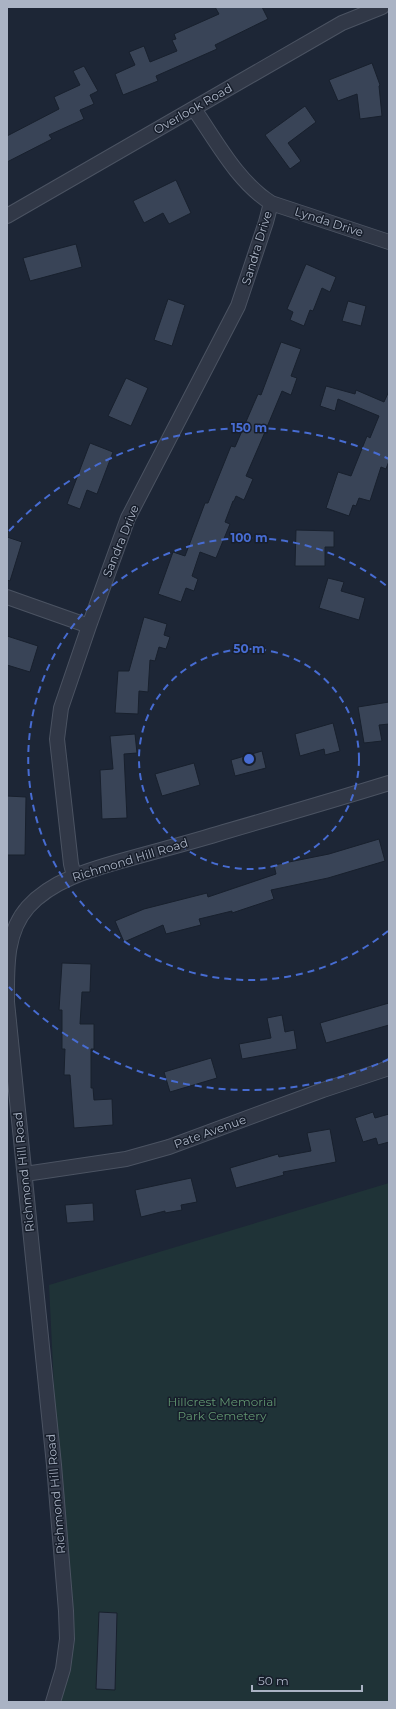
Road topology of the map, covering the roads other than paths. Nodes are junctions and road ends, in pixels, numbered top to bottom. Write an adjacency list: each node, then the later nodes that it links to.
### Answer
1 (382, 7): 2 (street, Overlook Road)
2 (194, 109): 3 (street, Lynda Drive); 4 (street, Overlook Road)
3 (271, 203): 5 (street, Lynda Drive); 7 (street, Sandra Drive)
4 (7, 216)
5 (389, 242)
6 (7, 597): 7 (street)
7 (89, 626): 9 (street, Sandra Drive)
8 (389, 783): 9 (street, Richmond Hill Road)
9 (74, 876): 11 (street, Richmond Hill Road)
10 (389, 1068): 11 (street, Pate Avenue)
11 (25, 1174): 12 (street, Richmond Hill Road)
12 (53, 1702)

